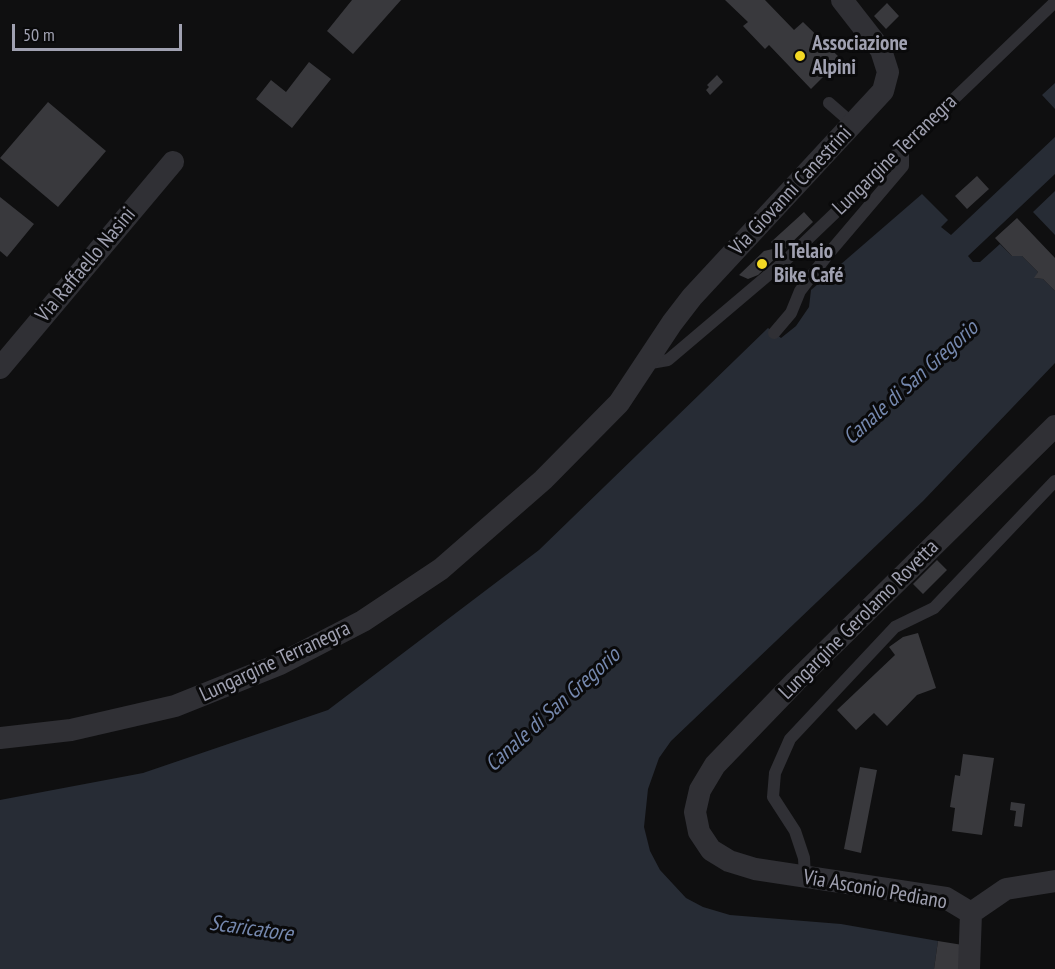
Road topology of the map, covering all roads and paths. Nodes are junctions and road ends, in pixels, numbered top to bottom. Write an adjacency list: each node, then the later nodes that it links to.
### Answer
1 (842, 0): 4 (street, Via Giovanni Canestrini)
2 (1055, 2): 5 (lane, Lungargine Terranegra)
3 (829, 103): 4 (lane)
4 (853, 124): 9 (street, Via Giovanni Canestrini)
5 (903, 144): 7 (lane); 9 (lane, Lungargine Terranegra)
6 (173, 162): 8 (street, Via Raffaello Nasini)
7 (774, 333)
8 (0, 368)
9 (641, 370): 12 (street, Lungargine Terranegra)
10 (1055, 426): 13 (street, Lungargine Gerolamo Rovetta)
11 (1055, 481): 14 (lane)
12 (0, 738)
13 (699, 832): 14 (street, Via Asconio Pediano)
14 (805, 877): 16 (street, Via Asconio Pediano)
15 (1055, 881): 16 (street, Via Asconio Pediano)
16 (971, 913): 17 (street)
17 (970, 958)

